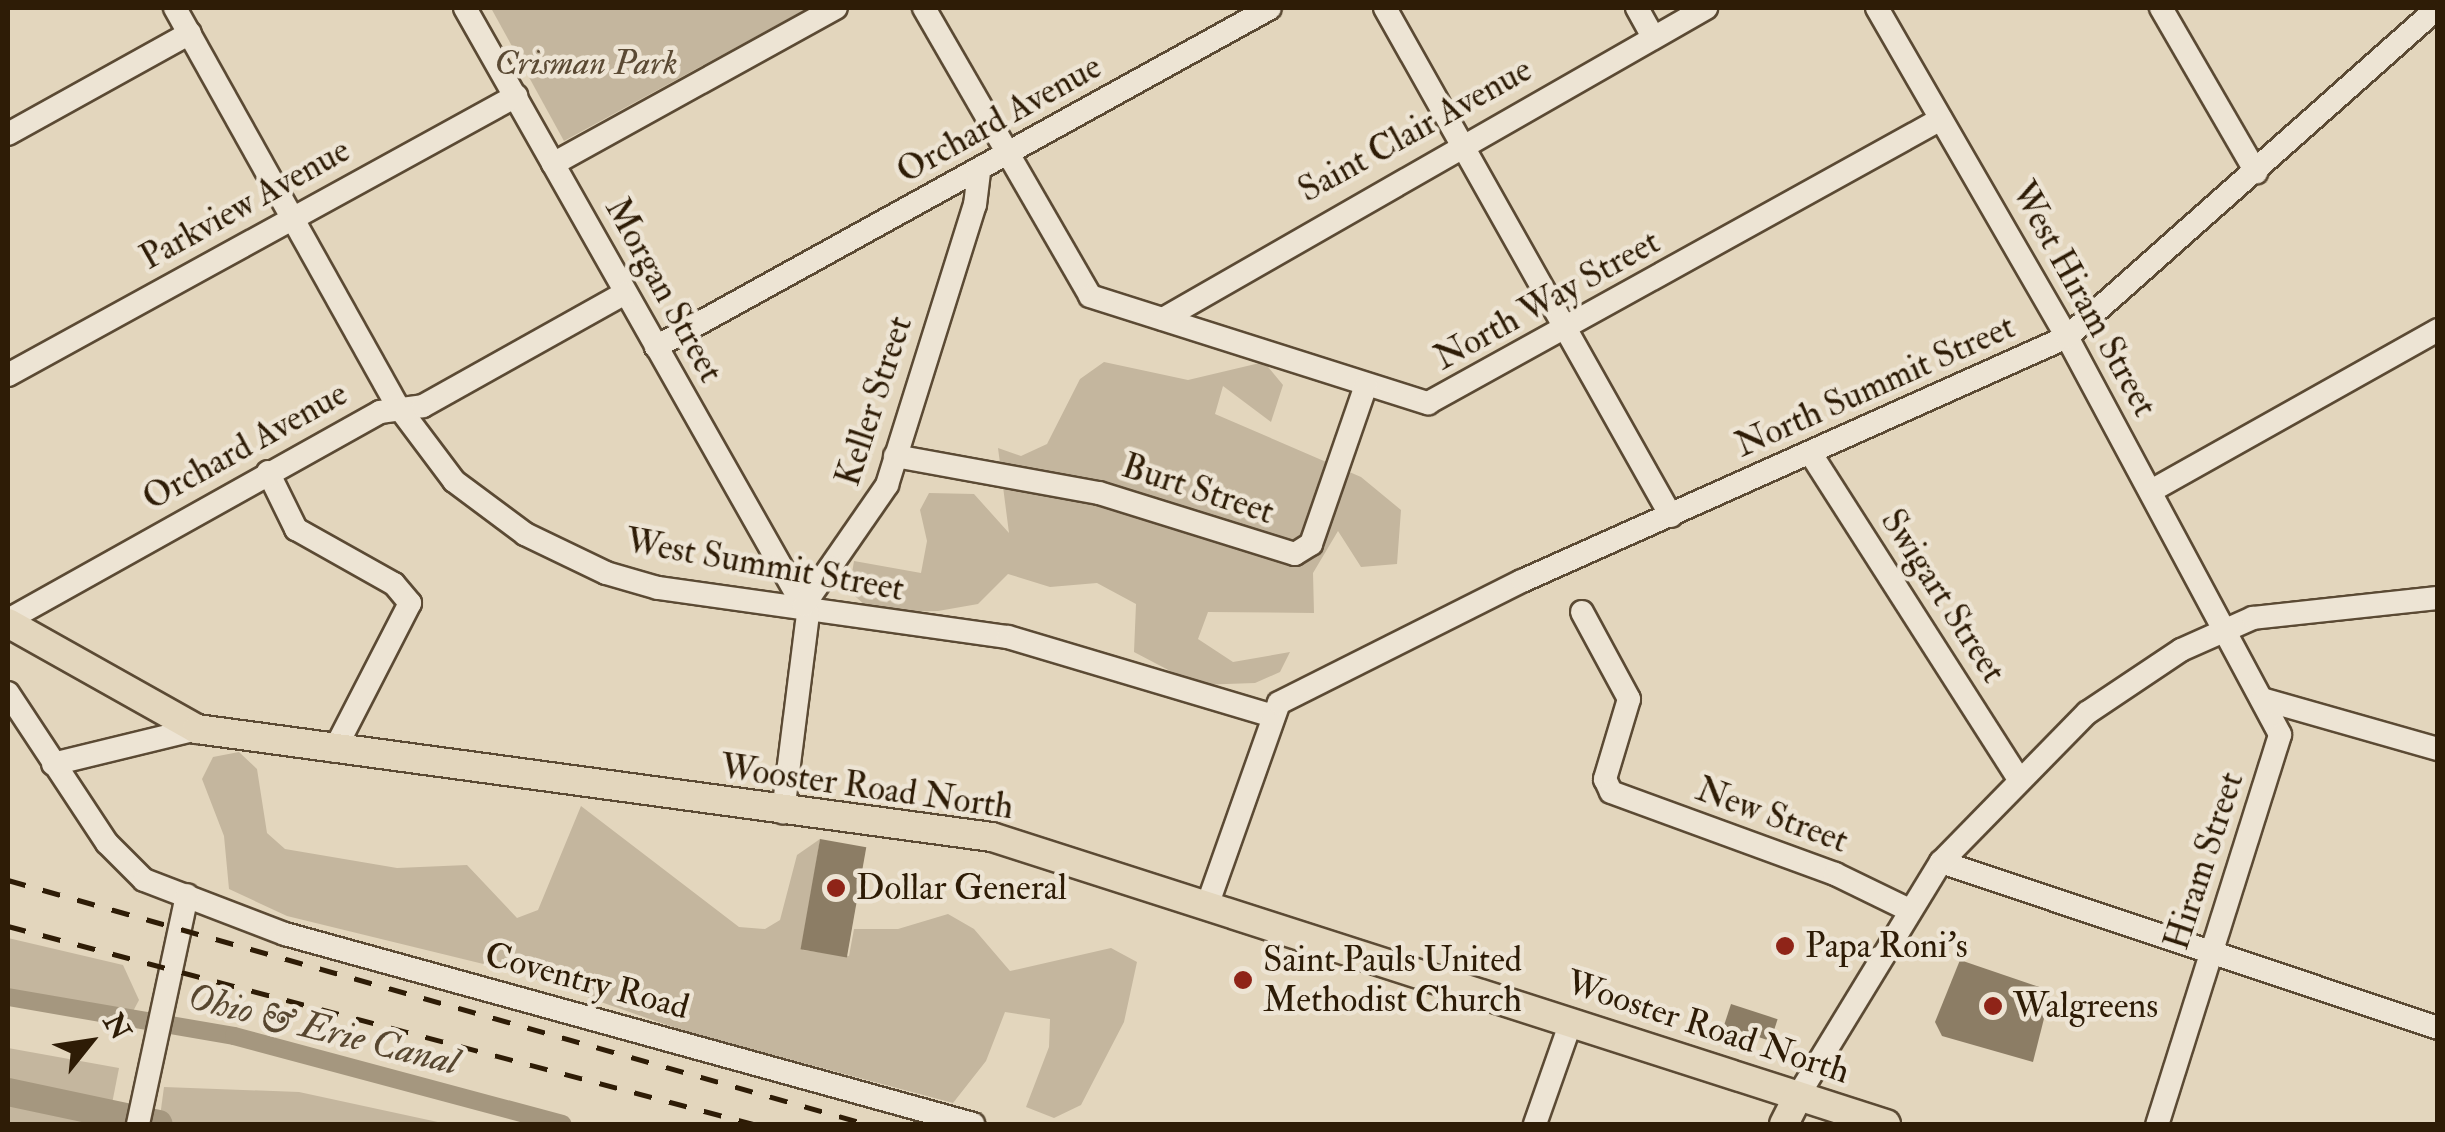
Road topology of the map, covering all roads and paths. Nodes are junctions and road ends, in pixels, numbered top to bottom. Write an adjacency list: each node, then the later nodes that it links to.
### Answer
1 (175, 8): 12 (street, West Summit Street)
2 (465, 8): 14 (street, Morgan Street)
3 (836, 8): 19 (street)
4 (924, 8): 18 (street, North Way Street)
5 (1270, 8): 18 (street, Orchard Avenue)
6 (1385, 8): 17 (street)
7 (1637, 8): 13 (street)
8 (1706, 8): 13 (street, Saint Clair Avenue)
9 (1877, 8): 15 (street, West Hiram Street)
10 (2161, 8): 21 (street)
11 (2432, 15): 21 (street, North Summit Street)
12 (190, 33): 16 (street); 22 (street, West Summit Street)
13 (1654, 36): 17 (street, Saint Clair Avenue)
14 (516, 96): 19 (street, Morgan Street); 22 (street, Parkview Avenue)
15 (1942, 119): 25 (street, North Way Street); 27 (street, West Hiram Street)
16 (8, 134)
17 (1462, 144): 24 (street, Saint Clair Avenue); 25 (street)
18 (1008, 154): 20 (street, Orchard Avenue); 24 (street, North Way Street)
19 (553, 164): 23 (street, Morgan Street)
20 (978, 171): 28 (street, Orchard Avenue); 33 (street, Keller Street)
21 (2256, 172): 27 (street, North Summit Street)
22 (290, 218): 29 (street, Parkview Avenue); 31 (street, West Summit Street)
23 (626, 294): 28 (street, Morgan Street); 31 (street, Orchard Avenue)
24 (1163, 320): 30 (street, North Way Street)
25 (1566, 330): 30 (street, North Way Street); 36 (street)
26 (2438, 330): 35 (street)
27 (2068, 337): 32 (street, North Summit Street); 35 (street, West Hiram Street)
28 (656, 347): 38 (street, Morgan Street)
29 (8, 375)
30 (1366, 384): 33 (street, Burt Street)
31 (397, 405): 34 (street, Orchard Avenue); 38 (street, West Summit Street)
32 (1811, 454): 36 (street, North Summit Street); 49 (street, Swigart Street)
33 (896, 456): 38 (street, Keller Street)
34 (268, 472): 40 (street, Orchard Avenue); 47 (street)
35 (2151, 491): 41 (street, West Hiram Street)
36 (1671, 516): 44 (street, North Summit Street)
37 (2438, 598): 41 (street)
38 (804, 605): 44 (street, West Summit Street); 50 (street)
39 (1582, 612): 54 (street, New Street)
40 (8, 622): 45 (main road, Wooster Road North)
41 (2224, 629): 43 (street, Hiram Street); 49 (street)
42 (8, 693): 48 (street, Coventry Road)
43 (2262, 699): 46 (street); 55 (street, Hiram Street)
44 (1270, 715): 53 (street)
45 (197, 729): 47 (main road, Wooster Road North); 48 (street)
46 (2438, 749)
47 (334, 751): 50 (main road, Wooster Road North)
48 (53, 764): 52 (street, Coventry Road)
49 (2018, 776): 51 (street)
50 (783, 812): 53 (main road, Wooster Road North)
51 (1941, 862): 54 (street); 55 (street)
52 (187, 895): 59 (street); 60 (street, Coventry Road)
53 (1207, 906): 56 (main road, Wooster Road North)
54 (1907, 909): 58 (street)
55 (2210, 954): 57 (street); 64 (street, Hiram Street)
56 (1571, 1022): 58 (main road, Wooster Road North); 61 (street)
57 (2438, 1028)
58 (1798, 1096): 62 (main road); 63 (main road, Wooster Road North)
59 (139, 1119)
60 (973, 1124)
61 (1535, 1124)
62 (1784, 1124)
63 (1886, 1124)
64 (2158, 1124)

